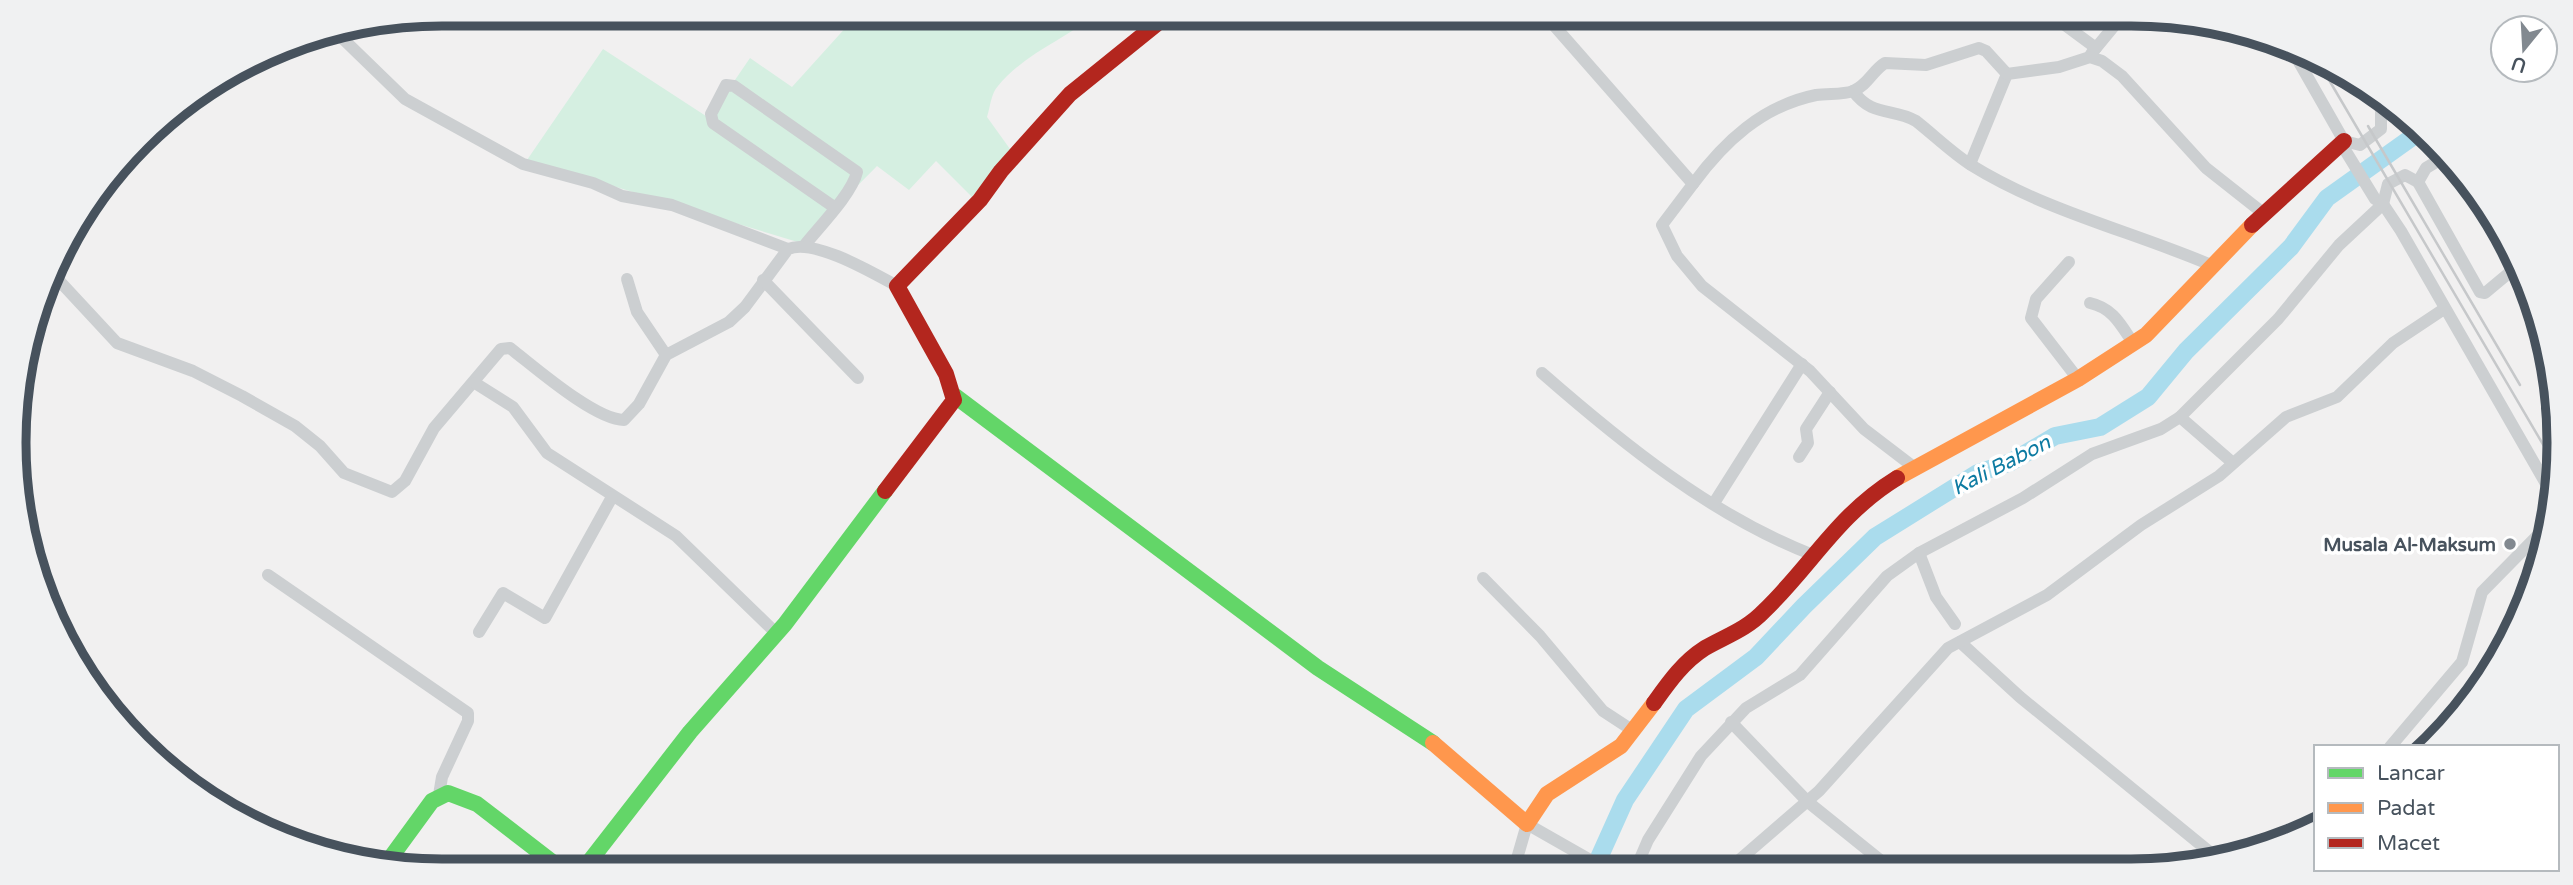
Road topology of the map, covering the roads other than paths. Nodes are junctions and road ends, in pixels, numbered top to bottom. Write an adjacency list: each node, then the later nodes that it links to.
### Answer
1 (1154, 26): 27 (street)
2 (1555, 26): 15 (street)
3 (2064, 26): 6 (street)
4 (2114, 26): 6 (street)
5 (343, 38): 20 (street)
6 (2093, 52): 8 (street); 18 (street)
7 (2299, 62): 11 (street)
8 (2007, 74): 9 (street); 13 (street)
9 (1853, 91): 13 (street); 15 (street)
10 (2385, 113): 11 (street)
11 (2345, 146): 16 (street); 18 (street)
12 (2437, 161): 14 (street)
13 (1970, 164): 22 (street)
14 (2418, 182): 16 (street); 23 (street)
15 (1693, 184): 32 (street)
16 (2379, 202): 29 (street); 39 (street)
17 (834, 207): 17 (street); 19 (street)
18 (2263, 213): 22 (street)
19 (804, 246): 20 (street); 27 (street)
20 (788, 249): 25 (street)
21 (2068, 261): 35 (street)
22 (2211, 265): 30 (street)
23 (2510, 272)
24 (627, 279): 31 (street)
25 (763, 280): 31 (street); 34 (street)
26 (59, 281): 36 (street)
27 (897, 286): 38 (street)
28 (2090, 303): 30 (street)
29 (2444, 309): 41 (street); 43 (street)
30 (2133, 343): 35 (street)
31 (666, 355): 36 (street)
32 (1801, 364): 37 (street); 45 (street)
33 (1542, 373): 45 (street)
34 (858, 378)
35 (2078, 379): 42 (street)
36 (475, 383): 44 (street)
37 (1830, 392): 40 (street); 42 (street)
38 (955, 396): 53 (street); 60 (street)
39 (2180, 417): 41 (street); 47 (street)
40 (1799, 457)
41 (2233, 463): 54 (street)
42 (1915, 468): 48 (street)
43 (2545, 482)
44 (612, 496): 52 (street); 53 (street)
45 (1714, 503): 48 (street)
46 (2536, 537): 57 (street)
47 (1919, 552): 51 (street); 55 (street)
48 (1813, 555): 56 (street)
49 (268, 575): 58 (street)
50 (1483, 578): 56 (street)
51 (1955, 624)
52 (479, 632)
53 (777, 634): 64 (street)
54 (1961, 642): 59 (street); 61 (street)
55 (1731, 722): 59 (street); 67 (street)
56 (1632, 730): 60 (street)
57 (2392, 745)
58 (439, 795): 62 (street); 63 (street)
59 (1808, 802): 68 (street); 69 (street)
60 (1527, 824): 65 (street); 66 (street)
61 (2209, 851)
62 (392, 855)
63 (548, 859)
64 (591, 859)
65 (1517, 859)
66 (1590, 859)
67 (1640, 859)
68 (1741, 859)
69 (1879, 859)

